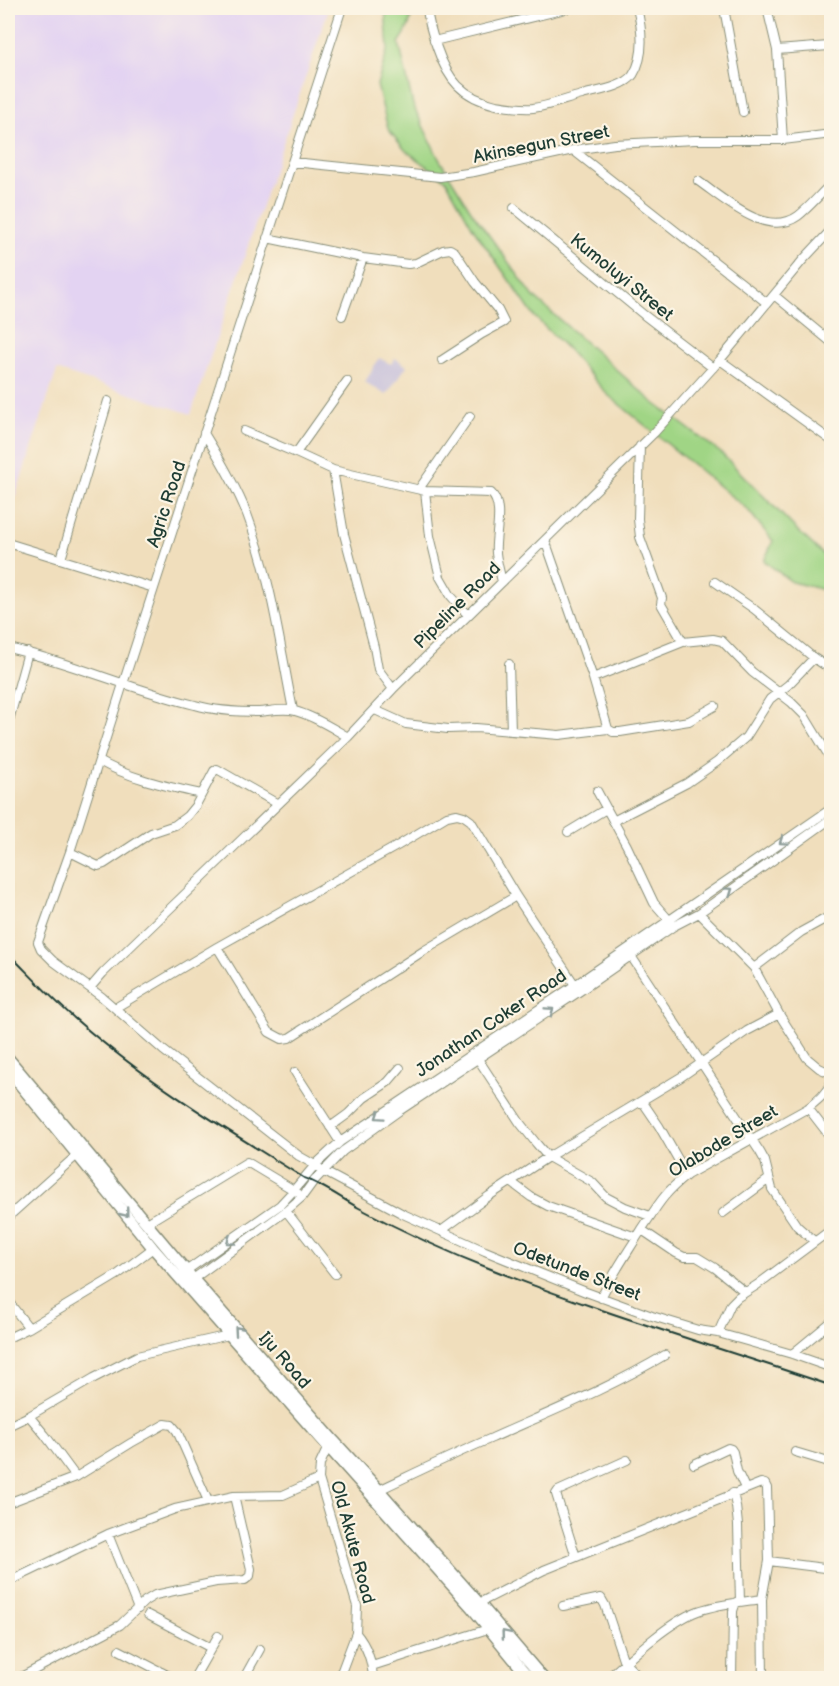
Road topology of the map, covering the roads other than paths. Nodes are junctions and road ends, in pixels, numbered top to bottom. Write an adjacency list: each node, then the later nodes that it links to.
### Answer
1 (342, 8): 15 (street, Agric Road)
2 (427, 8): 8 (street)
3 (570, 8): 7 (street)
4 (637, 8): 8 (street)
5 (724, 8): 11 (street)
6 (767, 8): 10 (street)
7 (550, 10): 8 (street)
8 (434, 41)
9 (829, 46): 10 (street)
10 (777, 50): 13 (street)
11 (743, 112)
12 (831, 134): 13 (street, Akinsegun Street)
13 (783, 140): 14 (street, Akinsegun Street)
14 (573, 150): 15 (street, Akinsegun Street); 23 (street)
15 (292, 163): 20 (street, Agric Road)
16 (698, 181): 17 (street)
17 (831, 183)
18 (514, 208): 28 (street, Kumoluyi Street)
19 (831, 229): 22 (street, Pipeline Road)
20 (267, 238): 21 (street); 33 (street, Agric Road)
21 (363, 258): 24 (street); 26 (street)
22 (774, 295): 23 (street, Pipeline Road); 25 (street)
23 (766, 303): 27 (street, Pipeline Road)
24 (342, 315)
25 (831, 343)
26 (442, 360)
27 (720, 360): 28 (street, Pipeline Road); 34 (street)
28 (713, 368): 35 (street, Pipeline Road)
29 (347, 381): 36 (street)
30 (108, 401): 41 (street)
31 (470, 416): 38 (street)
32 (243, 431): 36 (street)
33 (204, 433): 44 (street, Agric Road); 57 (street)
34 (831, 441)
35 (640, 446): 39 (street, Pipeline Road); 46 (street)
36 (296, 453): 37 (street)
37 (333, 470): 38 (street); 54 (street)
38 (422, 490): 42 (street); 45 (street)
39 (544, 540): 42 (street, Pipeline Road); 52 (street)
40 (11, 544): 41 (street)
41 (61, 559): 44 (street)
42 (502, 582): 45 (street, Pipeline Road)
43 (715, 582): 49 (street)
44 (154, 588): 53 (street, Agric Road)
45 (468, 615): 54 (street, Pipeline Road)
46 (683, 642): 52 (street); 55 (street)
47 (8, 648): 48 (street)
48 (28, 652): 53 (street); 59 (street)
49 (814, 658): 51 (street); 55 (street)
50 (509, 664): 61 (street)
51 (831, 670)
52 (593, 678): 60 (street)
53 (123, 684): 57 (street); 63 (street, Agric Road)
54 (393, 689): 58 (street, Pipeline Road)
55 (778, 693): 64 (street); 71 (street)
56 (715, 706): 60 (street)
57 (293, 710): 62 (street)
58 (375, 710): 61 (street); 62 (street, Pipeline Road)
59 (8, 724)
60 (608, 729): 61 (street)
61 (511, 731)
62 (348, 737): 67 (street, Pipeline Road)
63 (99, 761): 66 (street); 73 (street, Agric Road)
64 (831, 761)
65 (597, 791): 69 (street)
66 (201, 794): 67 (street); 73 (street)
67 (278, 804): 82 (street, Pipeline Road)
68 (831, 808): 77 (street, Jonathan Coker Road, one-way to 77)
69 (606, 809): 71 (street); 72 (street)
70 (831, 818): 75 (street, Jonathan Coker Road, one-way to 70)
71 (613, 821): 77 (street)
72 (567, 832)
73 (70, 852): 82 (street, Agric Road)
74 (516, 896): 78 (street); 78 (street); 81 (street)
75 (699, 913): 79 (street, Jonathan Coker Road); 80 (street)
76 (831, 915): 80 (street)
77 (669, 920): 81 (street, Jonathan Coker Road)
78 (217, 947): 83 (street)
79 (631, 956): 86 (street, Jonathan Coker Road, one-way to 79); 87 (street)
80 (754, 968): 84 (street)
81 (575, 985): 98 (street, Jonathan Coker Road, one-way to 98)
82 (90, 988): 83 (street, Odetunde Street)
83 (115, 1008): 101 (street, Odetunde Street)
84 (779, 1014): 87 (street); 91 (street)
85 (8, 1058): 112 (main road, Iju Road)
86 (478, 1059): 100 (street); 102 (street, Jonathan Coker Road)
87 (703, 1063): 93 (street); 97 (street)
88 (400, 1068): 95 (street)
89 (8, 1070): 99 (main road, Iju Road)
90 (295, 1072): 95 (street)
91 (831, 1074)
92 (831, 1081): 94 (street, Olabode Street)
93 (642, 1101): 100 (street); 103 (street)
94 (808, 1108): 96 (street); 97 (street, Olabode Street)
95 (330, 1127): 98 (street)
96 (831, 1139)
97 (752, 1140): 103 (street, Olabode Street); 104 (street)
98 (340, 1142): 101 (street, Jonathan Coker Road)
99 (77, 1155): 111 (street); 117 (main road, Iju Road, one-way to 117)
100 (548, 1157): 105 (street); 110 (street)
101 (315, 1165): 102 (street, Odetunde Street); 106 (street, Jonathan Coker Road)
102 (323, 1171): 107 (street, Jonathan Coker Road); 114 (street, Odetunde Street)
103 (687, 1175): 110 (street, Olabode Street)
104 (770, 1179): 109 (street); 116 (street)
105 (511, 1182): 114 (street); 115 (street)
106 (294, 1190): 107 (street); 112 (street); 119 (street, Jonathan Coker Road, one-way to 119)
107 (303, 1195): 108 (street, Jonathan Coker Road)
108 (286, 1211): 118 (street); 119 (street, Jonathan Coker Road)
109 (723, 1213)
110 (650, 1216): 115 (street, Olabode Street)
111 (8, 1217)
112 (147, 1223): 119 (main road, Iju Road)
113 (831, 1228): 116 (street)
114 (441, 1231): 121 (street, Odetunde Street)
115 (639, 1234): 120 (street); 121 (street, Olabode Street)
116 (814, 1241): 120 (street)
117 (153, 1248): 119 (main road, Iju Road); 124 (street)
118 (335, 1274)
119 (186, 1277): 126 (main road, Iju Road); 141 (main road, Iju Road, one-way to 119)
120 (745, 1292): 125 (street)
121 (601, 1298): 125 (street, Odetunde Street)
122 (8, 1301): 124 (street)
123 (831, 1321): 128 (street)
124 (30, 1328): 127 (street)
125 (718, 1333): 128 (street, Odetunde Street)
126 (229, 1335): 131 (street); 133 (main road, Iju Road)
127 (8, 1338)
128 (792, 1354): 130 (street, Odetunde Street)
129 (665, 1355): 141 (street)
130 (831, 1368)
131 (29, 1416): 132 (street); 138 (street)
132 (8, 1426)
133 (328, 1447): 139 (street, Old Akute Road); 157 (main road, Iju Road)
134 (795, 1452): 136 (street)
135 (627, 1460): 147 (street)
136 (831, 1463)
137 (694, 1464): 140 (street)
138 (76, 1477): 144 (street); 145 (street)
139 (320, 1479): 143 (street); 158 (street, Old Akute Road)
140 (745, 1488): 142 (street); 148 (street)
141 (380, 1490): 153 (main road, Iju Road)
142 (733, 1493): 147 (street); 152 (street)
143 (234, 1496): 144 (street); 155 (street)
144 (208, 1501): 146 (street)
145 (8, 1503)
146 (108, 1534): 150 (street); 155 (street)
147 (576, 1557): 153 (street)
148 (769, 1561): 149 (street); 151 (street)
149 (831, 1569)
150 (8, 1582)
151 (762, 1599): 152 (street); 178 (street)
152 (738, 1602): 163 (street); 177 (street)
153 (479, 1603): 174 (main road, Iju Road, one-way to 153)
154 (563, 1606): 163 (street)
155 (138, 1609): 166 (street)
156 (148, 1615): 160 (street)
157 (488, 1629): 164 (street); 173 (main road, Iju Road)
158 (356, 1633): 164 (street); 171 (street, Old Akute Road)
159 (218, 1636): 160 (street)
160 (211, 1648): 169 (street)
161 (260, 1649): 170 (street)
162 (119, 1650): 165 (street)
163 (624, 1662): 175 (street); 176 (street)
164 (372, 1666): 172 (street)
165 (158, 1670): 167 (street); 168 (street)
166 (19, 1678)
167 (153, 1678)
168 (173, 1678)
169 (194, 1678)
170 (244, 1678)
171 (339, 1678)
172 (373, 1678)
173 (529, 1678)
174 (543, 1678)
175 (608, 1678)
176 (640, 1678)
177 (732, 1678)
178 (763, 1678)

